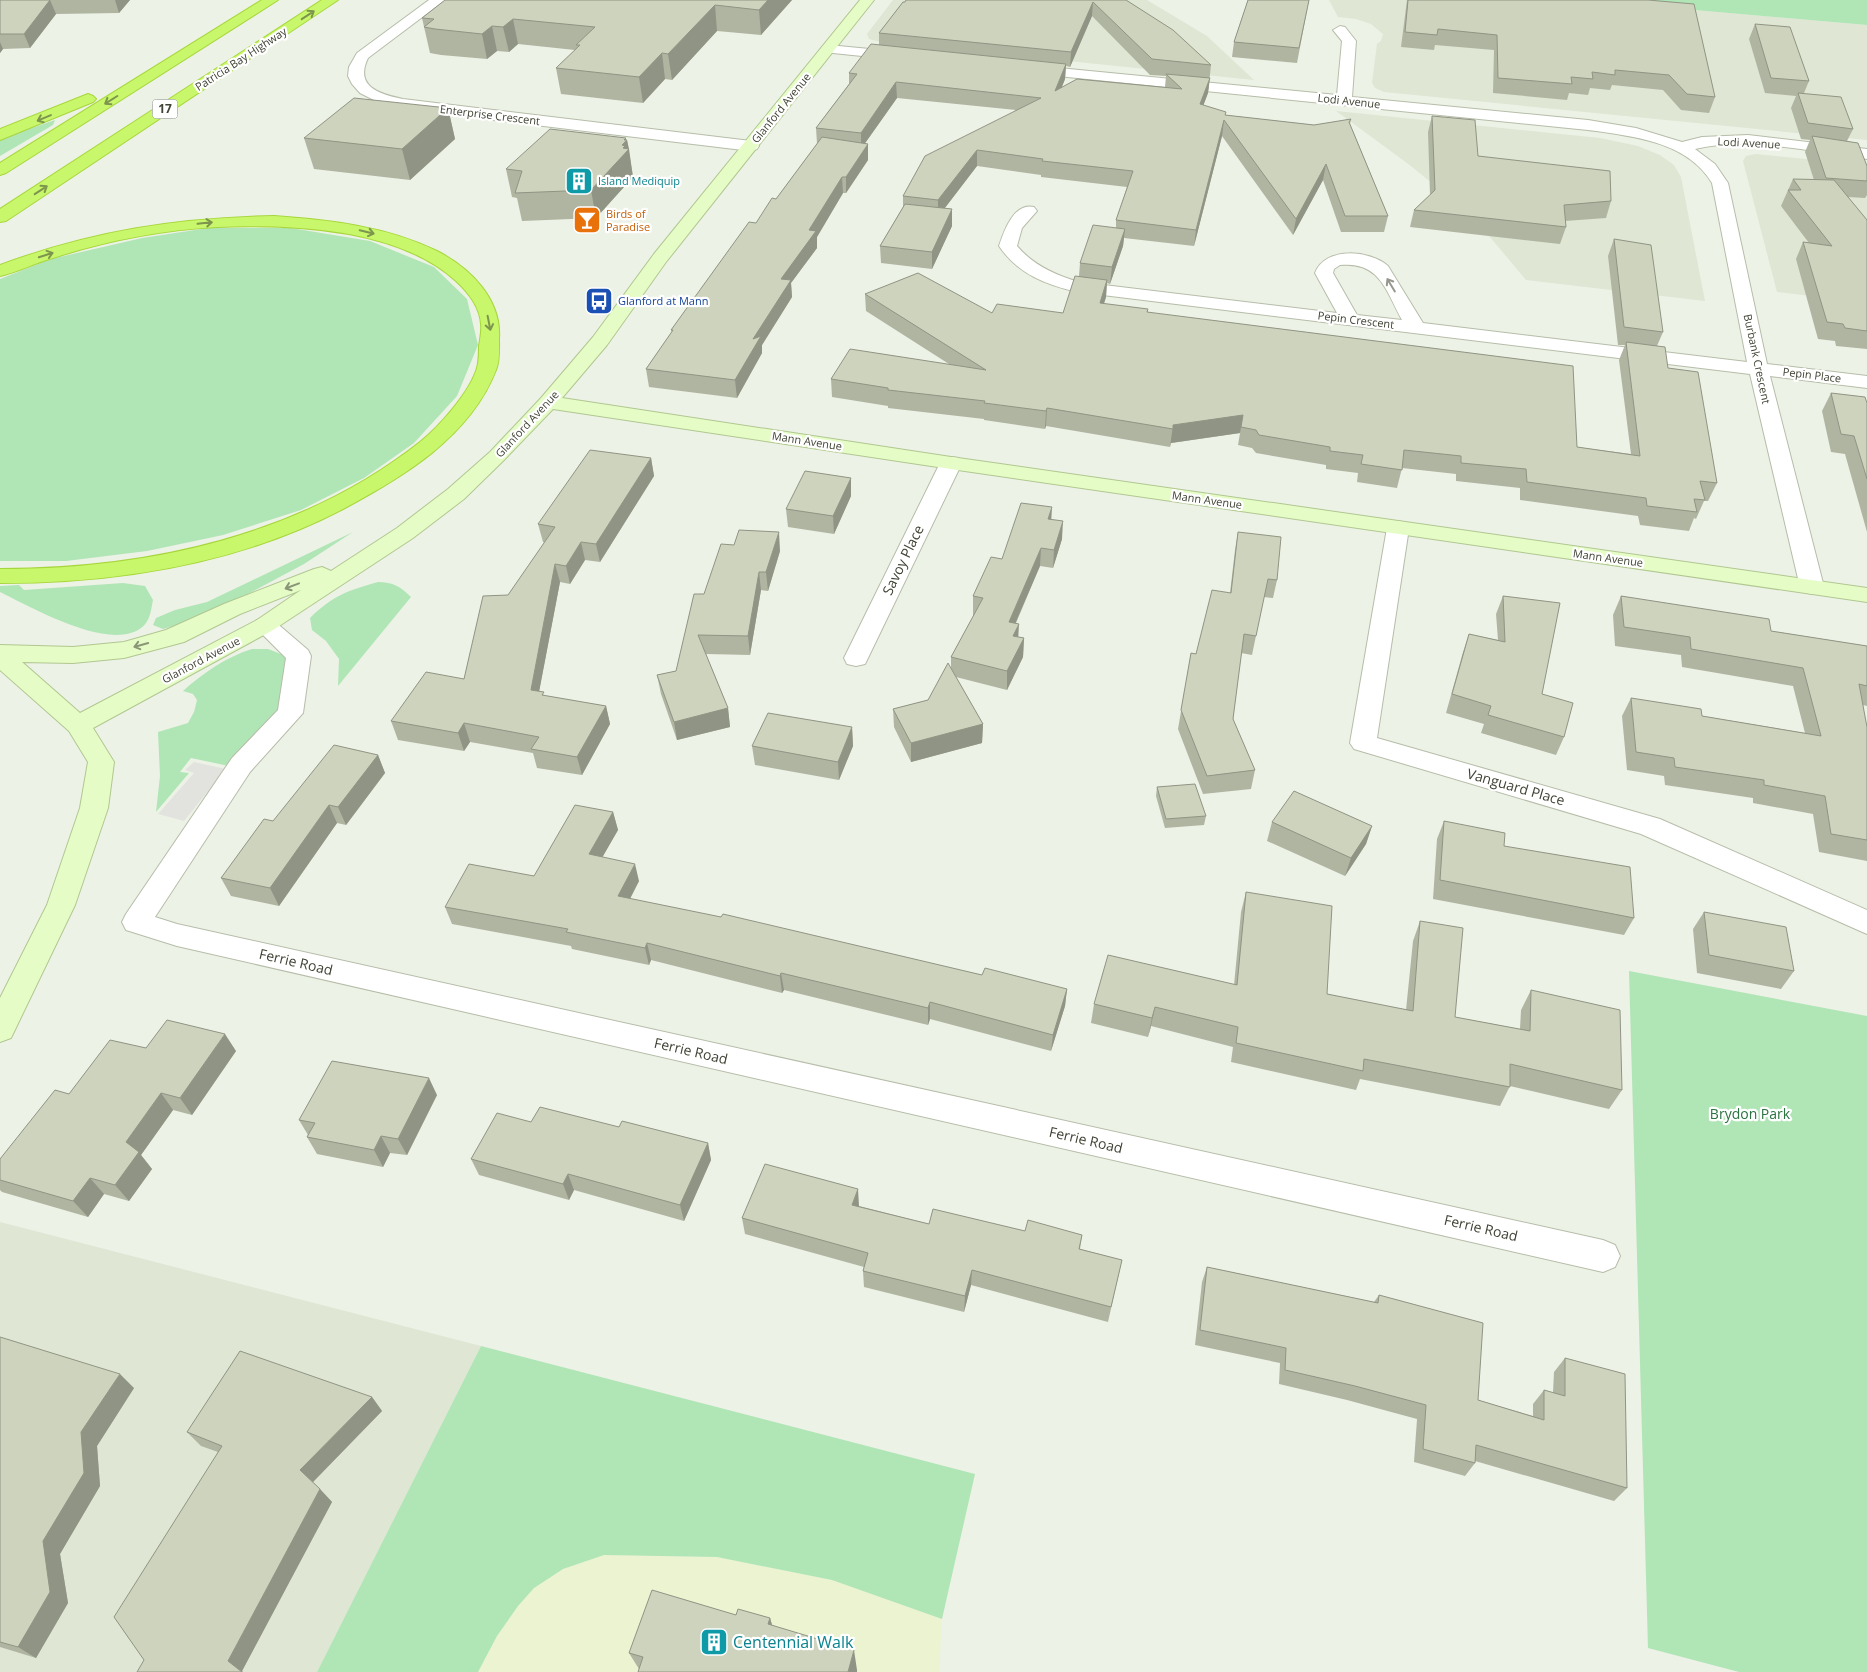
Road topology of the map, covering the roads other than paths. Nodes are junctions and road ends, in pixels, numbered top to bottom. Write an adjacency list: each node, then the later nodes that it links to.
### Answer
1 (254, 0): 11 (highway, one-way to 11)
2 (271, 0): 15 (highway, one-way to 15)
3 (331, 0): 17 (highway, Patricia Bay Highway / 17, one-way to 3)
4 (438, 0): 12 (street, Enterprise Crescent)
5 (867, 0): 7 (main road, Glanford Avenue)
6 (1340, 30): 10 (street)
7 (828, 49): 8 (street); 12 (main road, Glanford Avenue)
8 (917, 58)
9 (1016, 68): 10 (street, Lodi Avenue)
10 (1344, 100): 13 (street, Lodi Avenue)
11 (0, 135)
12 (750, 146): 23 (main road, Glanford Avenue)
13 (1680, 147): 14 (street, Lodi Avenue); 21 (street, Burbank Crescent)
14 (1867, 154)
15 (0, 170)
16 (1028, 211): 19 (street, Pepin Crescent)
17 (0, 217)
18 (0, 271): 27 (highway, one-way to 27)
19 (1350, 319): 20 (street, Pepin Crescent); 20 (street, one-way to 19)
20 (1416, 327): 21 (street, Pepin Crescent)
21 (1758, 368): 22 (street, Pepin Place); 28 (street, Burbank Crescent)
22 (1867, 382)
23 (548, 402): 24 (main road, Mann Avenue); 26 (main road, Glanford Avenue)
24 (951, 463): 25 (main road, Mann Avenue); 32 (street, Savoy Place)
25 (1398, 528): 28 (main road, Mann Avenue); 35 (street, Vanguard Place)
26 (370, 556): 30 (main road, Glanford Avenue); 31 (main road, one-way to 31)
27 (0, 576)
28 (1812, 587): 29 (main road, Mann Avenue)
29 (1867, 595)
30 (265, 625): 34 (main road, Glanford Avenue); 37 (street, Ferrie Road)
31 (0, 653)
32 (856, 658)
33 (0, 659): 34 (main road)
34 (78, 725): 36 (main road)
35 (1867, 923)
36 (0, 1029)
37 (1603, 1256)

